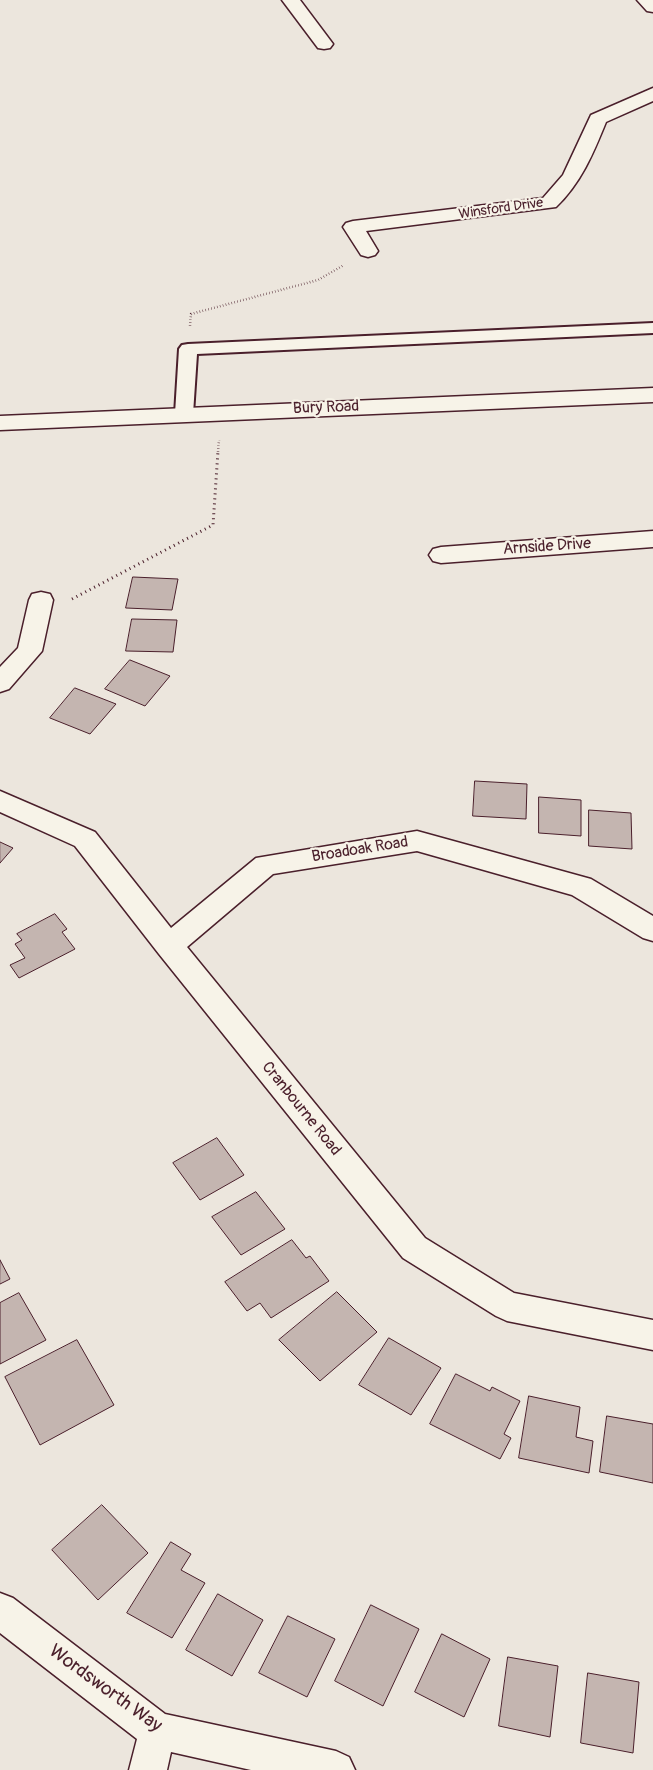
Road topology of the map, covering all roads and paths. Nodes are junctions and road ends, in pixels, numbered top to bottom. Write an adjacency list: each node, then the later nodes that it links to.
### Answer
1 (291, 0): 4 (street)
2 (646, 0): 3 (street)
3 (653, 7)
4 (324, 44)
5 (653, 94): 6 (street, Winsford Drive)
6 (368, 251): 8 (path)
7 (653, 328): 8 (lane)
8 (188, 349): 11 (lane)
9 (653, 395): 10 (street, Bury Road)
10 (221, 412): 11 (street, Bury Road); 15 (path)
11 (184, 414): 12 (street, Bury Road)
12 (0, 423)
13 (653, 539): 14 (street, Arnside Drive)
14 (441, 555)
15 (39, 609): 16 (street)
16 (0, 683)
17 (0, 801): 19 (street, Cranbourne Road)
18 (653, 930): 19 (street, Broadoak Road)
19 (168, 946): 20 (street, Cranbourne Road)
20 (653, 1335)
21 (0, 1612): 22 (street, Wordsworth Way)
22 (157, 1731): 23 (street); 24 (street, Wordsworth Way)
23 (148, 1770)
24 (336, 1770)

